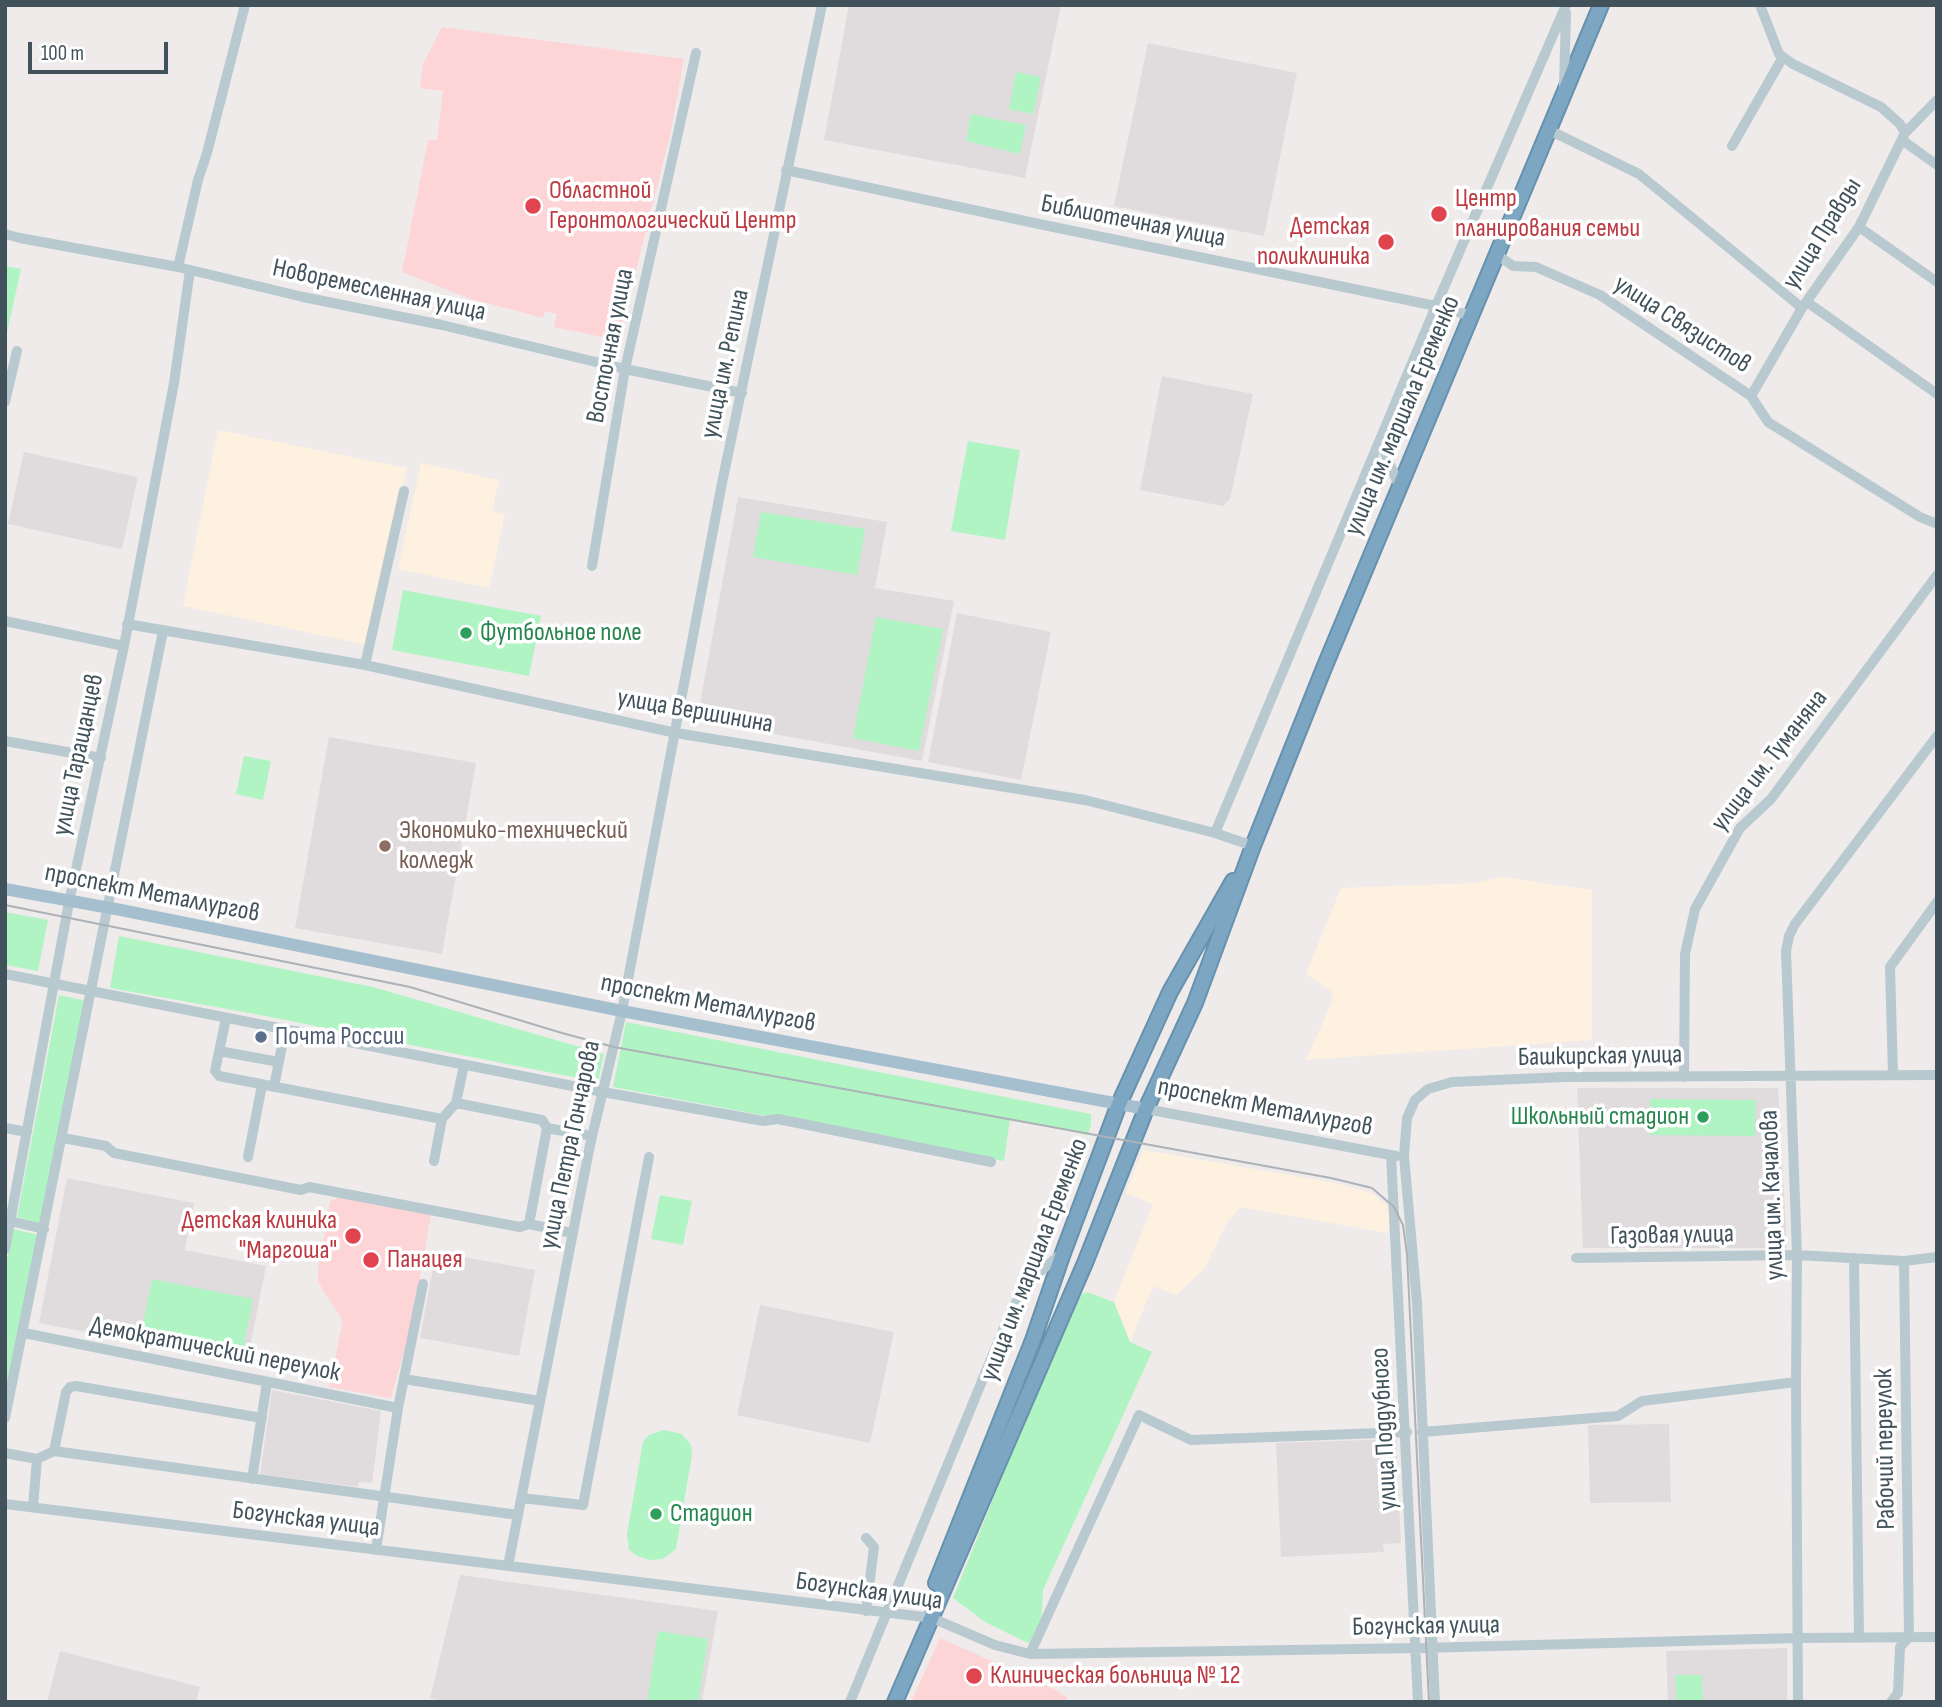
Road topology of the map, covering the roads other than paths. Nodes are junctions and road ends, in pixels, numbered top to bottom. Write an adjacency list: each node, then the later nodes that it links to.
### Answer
1 (245, 5): 18 (street)
2 (822, 5): 14 (street, улица им. Репина)
3 (1601, 5): 8 (highway, улица им. маршала Еременко)
4 (1760, 5): 7 (street)
5 (1566, 6): 8 (street); 22 (street)
6 (696, 53): 25 (street, Восточная улица)
7 (1783, 57): 11 (street); 12 (street)
8 (1564, 94): 10 (highway, улица им. маршала Еременко)
9 (1937, 100): 11 (street, улица Правды)
10 (1549, 130): 17 (highway, улица им. маршала Еременко); 21 (street)
11 (1904, 136): 13 (street); 15 (street, улица Правды)
12 (1732, 146)
13 (1937, 165)
14 (786, 170): 22 (street, Библиотечная улица); 26 (street, улица им. Репина)
15 (1859, 227): 20 (street); 21 (street, улица Правды)
16 (5, 234): 18 (street, Новоремесленная улица)
17 (1496, 254): 23 (highway, улица им. маршала Еременко); 28 (street, улица Связистов)
18 (178, 267): 19 (street, Новоремесленная улица)
19 (190, 270): 25 (street, Новоремесленная улица); 37 (street, улица Таращанцев)
20 (1937, 282)
21 (1804, 305): 27 (street); 28 (street, улица Правды)
22 (1436, 306): 23 (street, Библиотечная улица); 30 (street)
23 (1472, 316): 31 (highway, улица им. маршала Еременко)
24 (17, 351): 29 (street)
25 (625, 369): 26 (street, Новоремесленная улица); 34 (street, Восточная улица)
26 (742, 393): 41 (street, улица им. Репина)
27 (1937, 394)
28 (1751, 396): 33 (street, улица Связистов)
29 (5, 402)
30 (1380, 441): 31 (street); 45 (street)
31 (1400, 488): 46 (highway, улица им. маршала Еременко)
32 (404, 491): 40 (street)
33 (1937, 524)
34 (592, 566)
35 (1937, 575): 65 (street, улица им. Туманяна)
36 (5, 621): 39 (street)
37 (127, 624): 38 (street, улица Вершинина); 39 (street, улица Таращанцев)
38 (163, 631): 40 (street, улица Вершинина); 50 (street)
39 (124, 646): 44 (street, улица Таращанцев)
40 (365, 665): 41 (street, улица Вершинина)
41 (676, 733): 45 (street, улица Вершинина); 56 (street, улица Петра Гончарова)
42 (1937, 736): 64 (street, улица им. Качалова)
43 (5, 741): 44 (street)
44 (101, 758): 48 (street, улица Таращанцев)
45 (1216, 833): 46 (street, улица Вершинина)
46 (1253, 846): 54 (highway, улица им. маршала Еременко); 55 (highway, улица им. маршала Еременко)
47 (5, 889): 48 (main road, проспект Металлургов)
48 (69, 902): 50 (main road, проспект Металлургов); 52 (street, улица Таращанцев)
49 (1937, 902): 62 (street)
50 (108, 908): 53 (street); 56 (main road, проспект Металлургов)
51 (5, 974): 52 (street)
52 (55, 984): 53 (street); 75 (street, улица Таращанцев)
53 (92, 992): 57 (street); 77 (street)
54 (1170, 992): 55 (highway); 70 (highway, улица им. маршала Еременко)
55 (1195, 1003): 71 (highway, улица им. маршала Еременко)
56 (622, 1011): 68 (street, улица Петра Гончарова); 70 (main road, проспект Металлургов)
57 (226, 1018): 58 (street); 59 (street)
58 (285, 1030): 60 (street); 61 (street)
59 (219, 1051): 60 (street); 66 (street)
60 (279, 1062): 67 (street)
61 (464, 1065): 68 (street); 69 (street)
62 (1893, 1075): 63 (street, Башкирская улица); 64 (street, Башкирская улица)
63 (1937, 1075)
64 (1791, 1076): 65 (street, Башкирская улица); 91 (street, улица им. Качалова)
65 (1684, 1077): 79 (street, Башкирская улица)
66 (262, 1085): 67 (street); 80 (street)
67 (274, 1087): 72 (street)
68 (603, 1092): 76 (street, улица Петра Гончарова); 83 (street)
69 (456, 1104): 72 (street); 74 (street)
70 (1119, 1104): 71 (main road, проспект Металлургов); 90 (highway, улица им. маршала Еременко)
71 (1146, 1109): 78 (street, проспект Металлургов); 96 (highway, улица им. маршала Еременко)
72 (442, 1119): 82 (street)
73 (5, 1128): 75 (street)
74 (547, 1128): 76 (street); 85 (street)
75 (27, 1132): 84 (street, улица Таращанцев)
76 (592, 1136): 87 (street, улица Петра Гончарова)
77 (63, 1138): 85 (street); 86 (street)
78 (1391, 1155): 79 (street, проспект Металлургов); 107 (street, улица Поддубного)
79 (1404, 1156): 88 (street, Башкирская улица)
80 (248, 1157)
81 (649, 1157): 113 (street)
82 (434, 1161)
83 (991, 1162)
84 (8, 1220): 86 (street); 89 (street, улица Таращанцев)
85 (529, 1224): 87 (street)
86 (44, 1229): 98 (street)
87 (572, 1233): 102 (street, улица Петра Гончарова)
88 (1411, 1244): 106 (street, улица Поддубного)
89 (5, 1249)
90 (1063, 1253): 96 (highway); 121 (street); 122 (highway, улица им. маршала Еременко)
91 (1797, 1255): 93 (street, Газовая улица); 94 (street, Газовая улица); 101 (street, улица им. Качалова)
92 (1937, 1257): 95 (street, Газовая улица)
93 (1576, 1258)
94 (1854, 1258): 95 (street, Газовая улица); 126 (street)
95 (1904, 1261): 123 (street, Рабочий переулок)
96 (1085, 1263): 122 (highway, улица им. маршала Еременко)
97 (423, 1284): 99 (street)
98 (24, 1333): 100 (street, Демократический переулок); 104 (street)
99 (404, 1378): 102 (street); 103 (street)
100 (267, 1382): 103 (street, Демократический переулок); 105 (street)
101 (1796, 1382): 106 (street); 125 (street, улица им. Качалова)
102 (540, 1401): 113 (street, улица Петра Гончарова)
103 (398, 1408): 112 (street)
104 (5, 1418)
105 (261, 1418): 108 (street); 111 (street)
106 (1422, 1432): 128 (street, улица Поддубного)
107 (1407, 1433): 127 (street, улица Поддубного); 129 (street)
108 (54, 1451): 110 (street); 111 (street)
109 (5, 1453): 110 (street)
110 (37, 1459): 115 (street)
111 (252, 1479): 112 (street)
112 (384, 1497): 116 (street); 118 (street)
113 (521, 1498): 116 (street, улица Петра Гончарова)
114 (5, 1504): 115 (street, Богунская улица)
115 (33, 1507): 118 (street, Богунская улица)
116 (518, 1516): 119 (street, улица Петра Гончарова)
117 (866, 1538): 120 (street)
118 (376, 1550): 119 (street, Богунская улица)
119 (508, 1566): 120 (street, Богунская улица)
120 (866, 1611): 121 (street, Богунская улица)
121 (888, 1613): 122 (street, Богунская улица); 130 (street)
122 (927, 1617): 129 (street, Богунская улица); 131 (highway, улица им. маршала Еременко); 132 (highway, улица им. маршала Еременко)
123 (1909, 1637): 124 (street, Богунская улица); 126 (street, Богунская улица); 136 (street, Рабочий переулок)
124 (1937, 1637)
125 (1797, 1638): 126 (street, Богунская улица); 128 (street, Богунская улица); 135 (street, улица им. Качалова)
126 (1859, 1638)
127 (1417, 1648): 128 (street, Богунская улица); 129 (street, Богунская улица); 133 (street, улица Поддубного)
128 (1433, 1648): 134 (street, улица Поддубного)
129 (1030, 1654)
130 (850, 1702)
131 (885, 1702)
132 (895, 1702)
133 (1418, 1702)
134 (1435, 1702)
135 (1798, 1702)
136 (1891, 1702)

